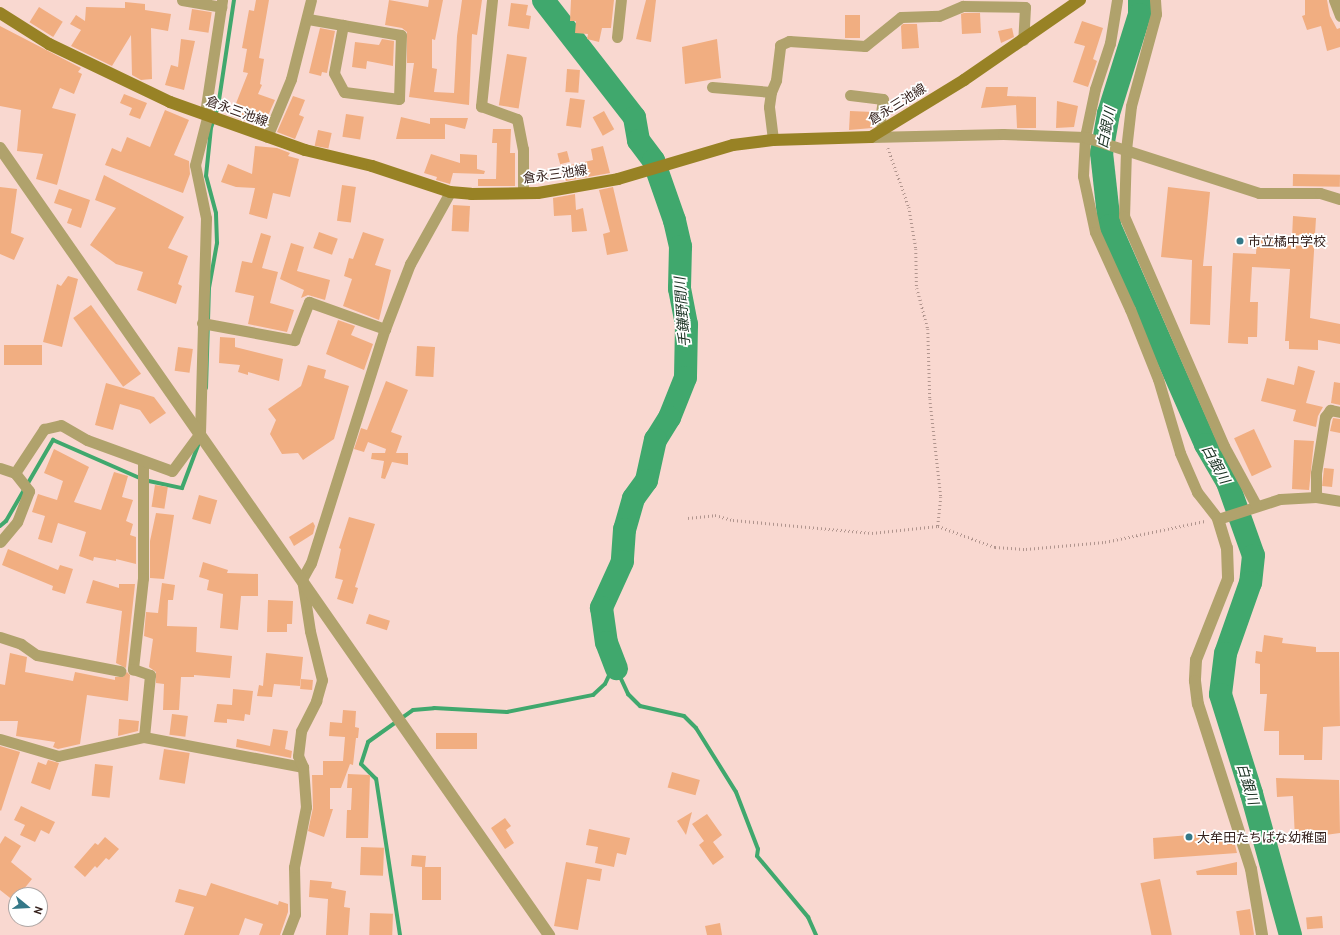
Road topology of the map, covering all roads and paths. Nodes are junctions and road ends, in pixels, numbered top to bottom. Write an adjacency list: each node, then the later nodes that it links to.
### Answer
1 (182, 0): 9 (street)
2 (311, 0): 12 (street)
3 (492, 0): 27 (street)
4 (621, 0): 14 (street)
5 (1080, 0): 15 (main road, 倉永三池線)
6 (1117, 0): 22 (street)
7 (1156, 0): 25 (street)
8 (1334, 0): 11 (street)
9 (222, 3): 19 (street)
10 (0, 13): 19 (main road, 倉永三池線)
11 (1340, 16)
12 (308, 19): 13 (street); 21 (street)
13 (343, 25): 13 (street)
14 (617, 38)
15 (1023, 40): 17 (street); 20 (main road, 倉永三池線)
16 (712, 87): 17 (street)
17 (771, 92): 23 (street)
18 (850, 95): 20 (street)
19 (206, 114): 21 (main road, 倉永三池線); 29 (street)
20 (884, 133): 22 (street); 23 (main road, 倉永三池線); 41 (path)
21 (267, 137): 26 (main road, 倉永三池線)
22 (1085, 137): 25 (street); 40 (street)
23 (772, 140): 27 (main road, 倉永三池線)
24 (0, 148): 32 (street)
25 (1126, 150): 28 (street); 38 (street)
26 (450, 192): 27 (main road, 倉永三池線); 30 (street)
27 (523, 193)
28 (1340, 199)
29 (202, 323): 30 (street); 32 (street)
30 (385, 329): 43 (street)
31 (1340, 412): 36 (street)
32 (200, 433): 33 (street); 43 (street)
33 (143, 463): 35 (street); 46 (street)
34 (0, 468): 35 (street)
35 (15, 472): 42 (street)
36 (1316, 498): 37 (street); 38 (street)
37 (1340, 500)
38 (1255, 506): 40 (street)
39 (688, 518): 41 (path)
40 (1222, 518): 41 (path); 51 (street)
41 (938, 526)
42 (0, 542)
43 (302, 579): 48 (street); 50 (street)
44 (0, 637): 45 (street)
45 (120, 671)
46 (144, 737): 47 (street); 48 (street)
47 (0, 739)
48 (304, 767): 49 (street)
49 (287, 935)
50 (549, 935)
51 (1262, 935)

